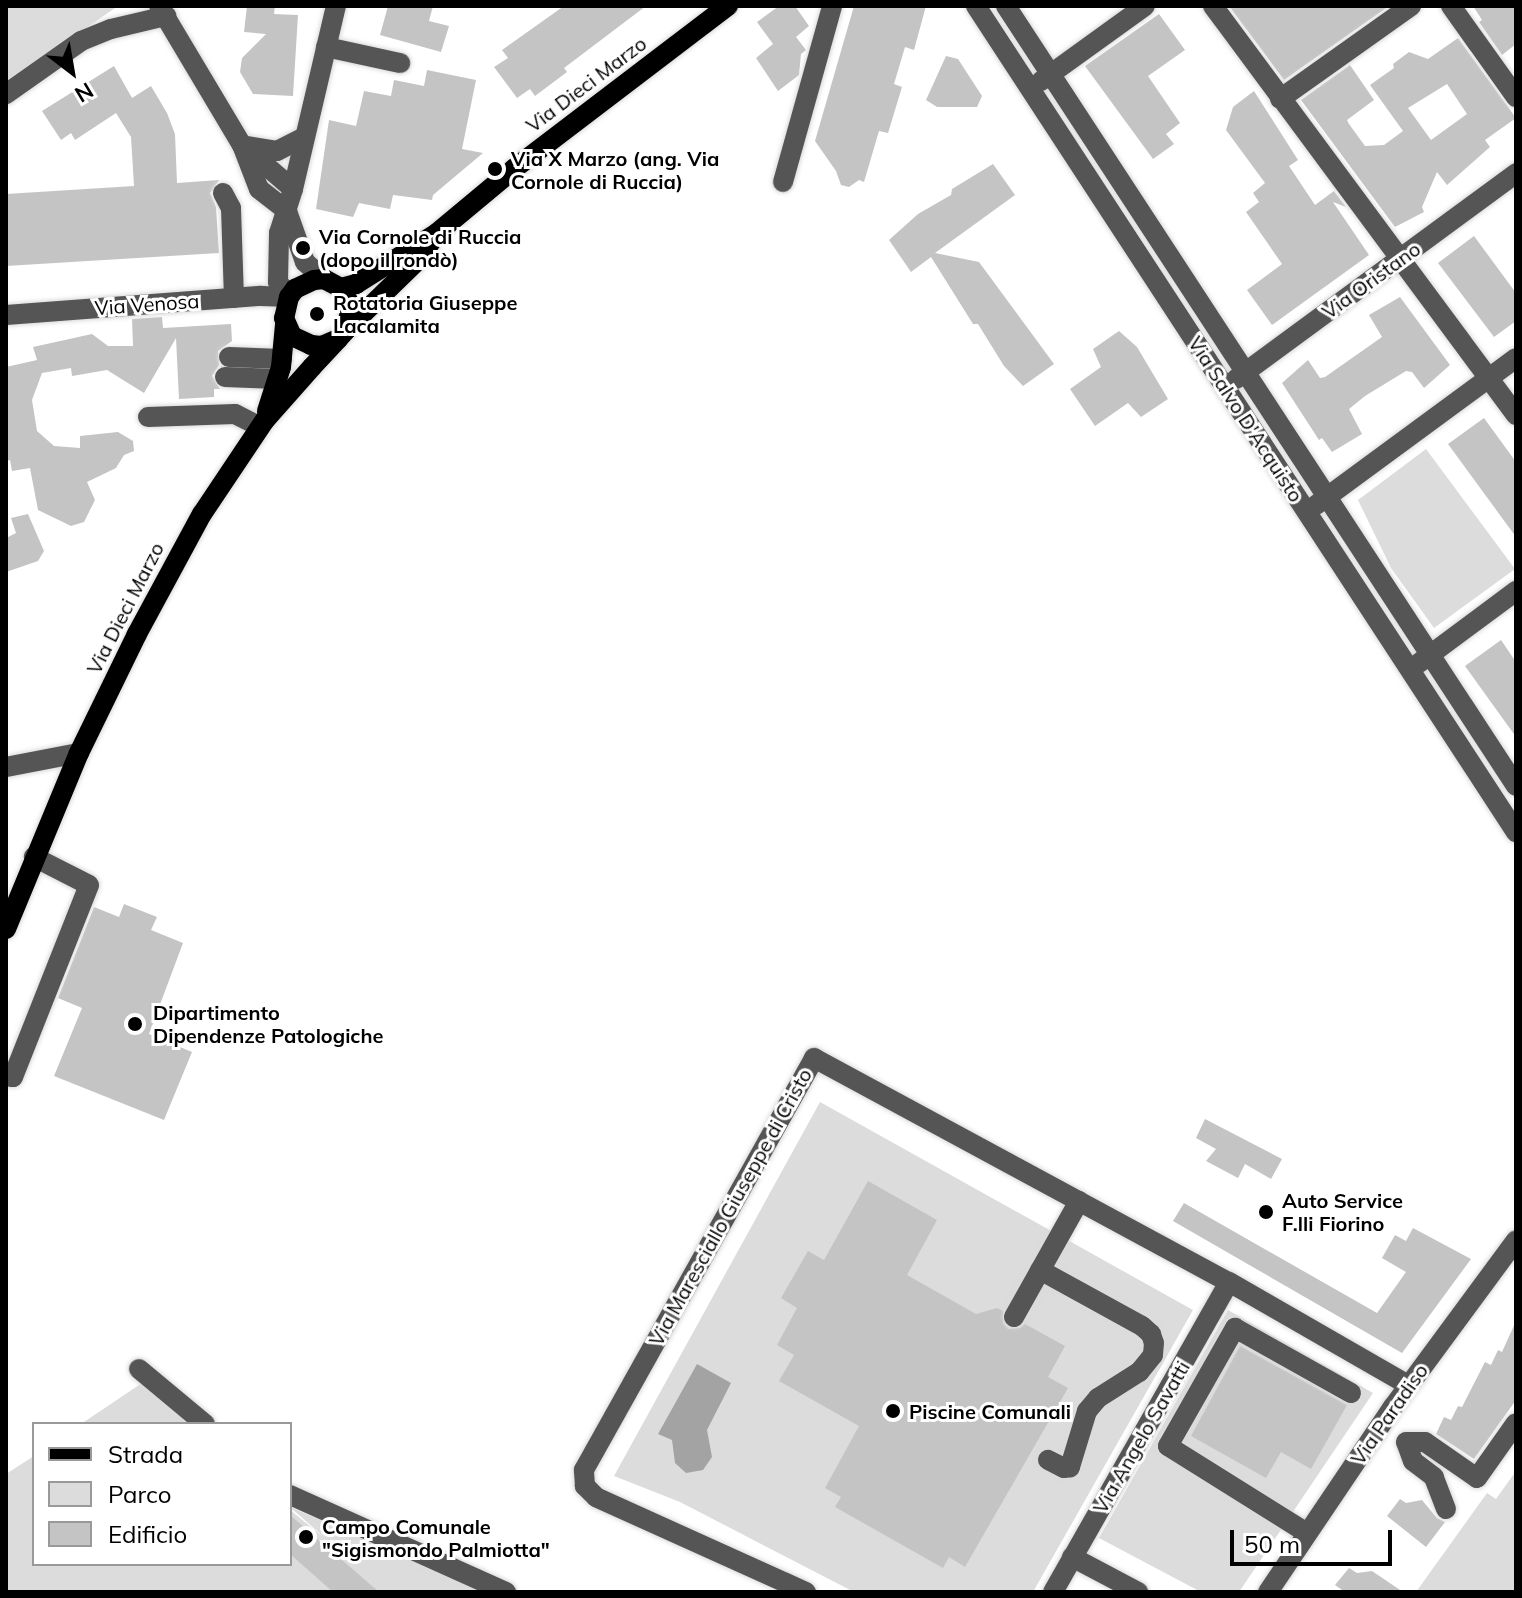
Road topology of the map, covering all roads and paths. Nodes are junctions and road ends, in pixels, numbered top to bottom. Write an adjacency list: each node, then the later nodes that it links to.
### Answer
1 (336, 6): 11 (street)
2 (728, 6): 25 (main road, Via Dieci Marzo)
3 (832, 6): 21 (street)
4 (976, 6): 14 (street, Via Salvo D'Acquisto)
5 (1006, 6): 13 (street, Via Salvo D'Acquisto)
6 (1145, 6): 13 (street)
7 (1213, 6): 17 (street)
8 (1411, 6): 17 (street)
9 (1451, 6): 16 (street)
10 (162, 11): 15 (street); 19 (street)
11 (326, 47): 12 (street); 18 (street)
12 (400, 63)
13 (1051, 75): 14 (street); 36 (street, Via Salvo D'Acquisto)
14 (1031, 89): 39 (street, Via Salvo D'Acquisto)
15 (6, 94)
16 (1516, 97)
17 (1280, 99): 26 (street)
18 (305, 137): 19 (street); 22 (street)
19 (242, 145): 22 (street); 24 (street)
20 (1516, 173): 26 (street, Via Oristano)
21 (783, 182)
22 (293, 189): 24 (street)
23 (223, 193): 29 (street)
24 (287, 211): 27 (street); 28 (street)
25 (437, 233): 27 (main road, Via Dieci Marzo); 32 (main road, Via Dieci Marzo)
26 (1399, 260): 36 (street, Via Oristano); 38 (street)
27 (333, 284): 28 (main road); 32 (main road)
28 (289, 297): 29 (street, Via Venosa); 31 (main road)
29 (234, 298): 30 (street, Via Venosa)
30 (6, 315)
31 (285, 325): 32 (main road); 35 (main road)
32 (342, 335): 42 (main road, Via Dieci Marzo)
33 (229, 357): 35 (street)
34 (1516, 358): 38 (street)
35 (280, 369): 37 (street); 42 (main road)
36 (1246, 373): 39 (street, Via Oristano); 43 (street, Via Salvo D'Acquisto)
37 (225, 377)
38 (1488, 379): 40 (street); 43 (street)
39 (1225, 386): 44 (street, Via Salvo D'Acquisto)
40 (1516, 415)
41 (148, 417): 42 (street)
42 (262, 423): 48 (main road, Via Dieci Marzo)
43 (1327, 498): 44 (street); 46 (street, Via Salvo D'Acquisto)
44 (1307, 512): 47 (street, Via Salvo D'Acquisto)
45 (1516, 591): 46 (street)
46 (1430, 655): 47 (street); 50 (street, Via Salvo D'Acquisto)
47 (1410, 670): 51 (street, Via Salvo D'Acquisto)
48 (79, 753): 49 (street); 52 (main road, Via Dieci Marzo)
49 (6, 767)
50 (1516, 786)
51 (1516, 830)
52 (34, 857): 53 (main road, Via Dieci Marzo); 54 (street)
53 (6, 929)
54 (6, 1076)
55 (1079, 1201): 57 (street); 58 (street, Via Maresciallo Giuseppe di Cristo); 76 (street, Via Maresciallo Giuseppe di Cristo)
56 (1516, 1240): 63 (street, Via Paradiso)
57 (1040, 1270): 59 (street); 69 (street)
58 (1229, 1282): 60 (street, Via Maresciallo Giuseppe di Cristo); 74 (street, Via Angelo Savatti)
59 (1014, 1317)
60 (1315, 1331): 61 (street); 63 (street, Via Maresciallo Giuseppe di Cristo)
61 (1296, 1362): 64 (street); 73 (street)
62 (139, 1369): 65 (street)
63 (1408, 1385): 67 (street, Via Paradiso)
64 (1351, 1393)
65 (203, 1422)
66 (1516, 1423): 68 (street)
67 (1381, 1424): 68 (street); 73 (street, Via Paradiso)
68 (1406, 1442): 70 (street); 72 (street)
69 (1048, 1460)
70 (1451, 1474)
71 (292, 1496): 75 (street)
72 (1446, 1509)
73 (1307, 1533): 79 (street, Via Paradiso)
74 (1072, 1557): 77 (street, Via Angelo Savatti); 78 (street)
75 (506, 1592)
76 (806, 1592)
77 (1053, 1592)
78 (1138, 1592)
79 (1268, 1592)

